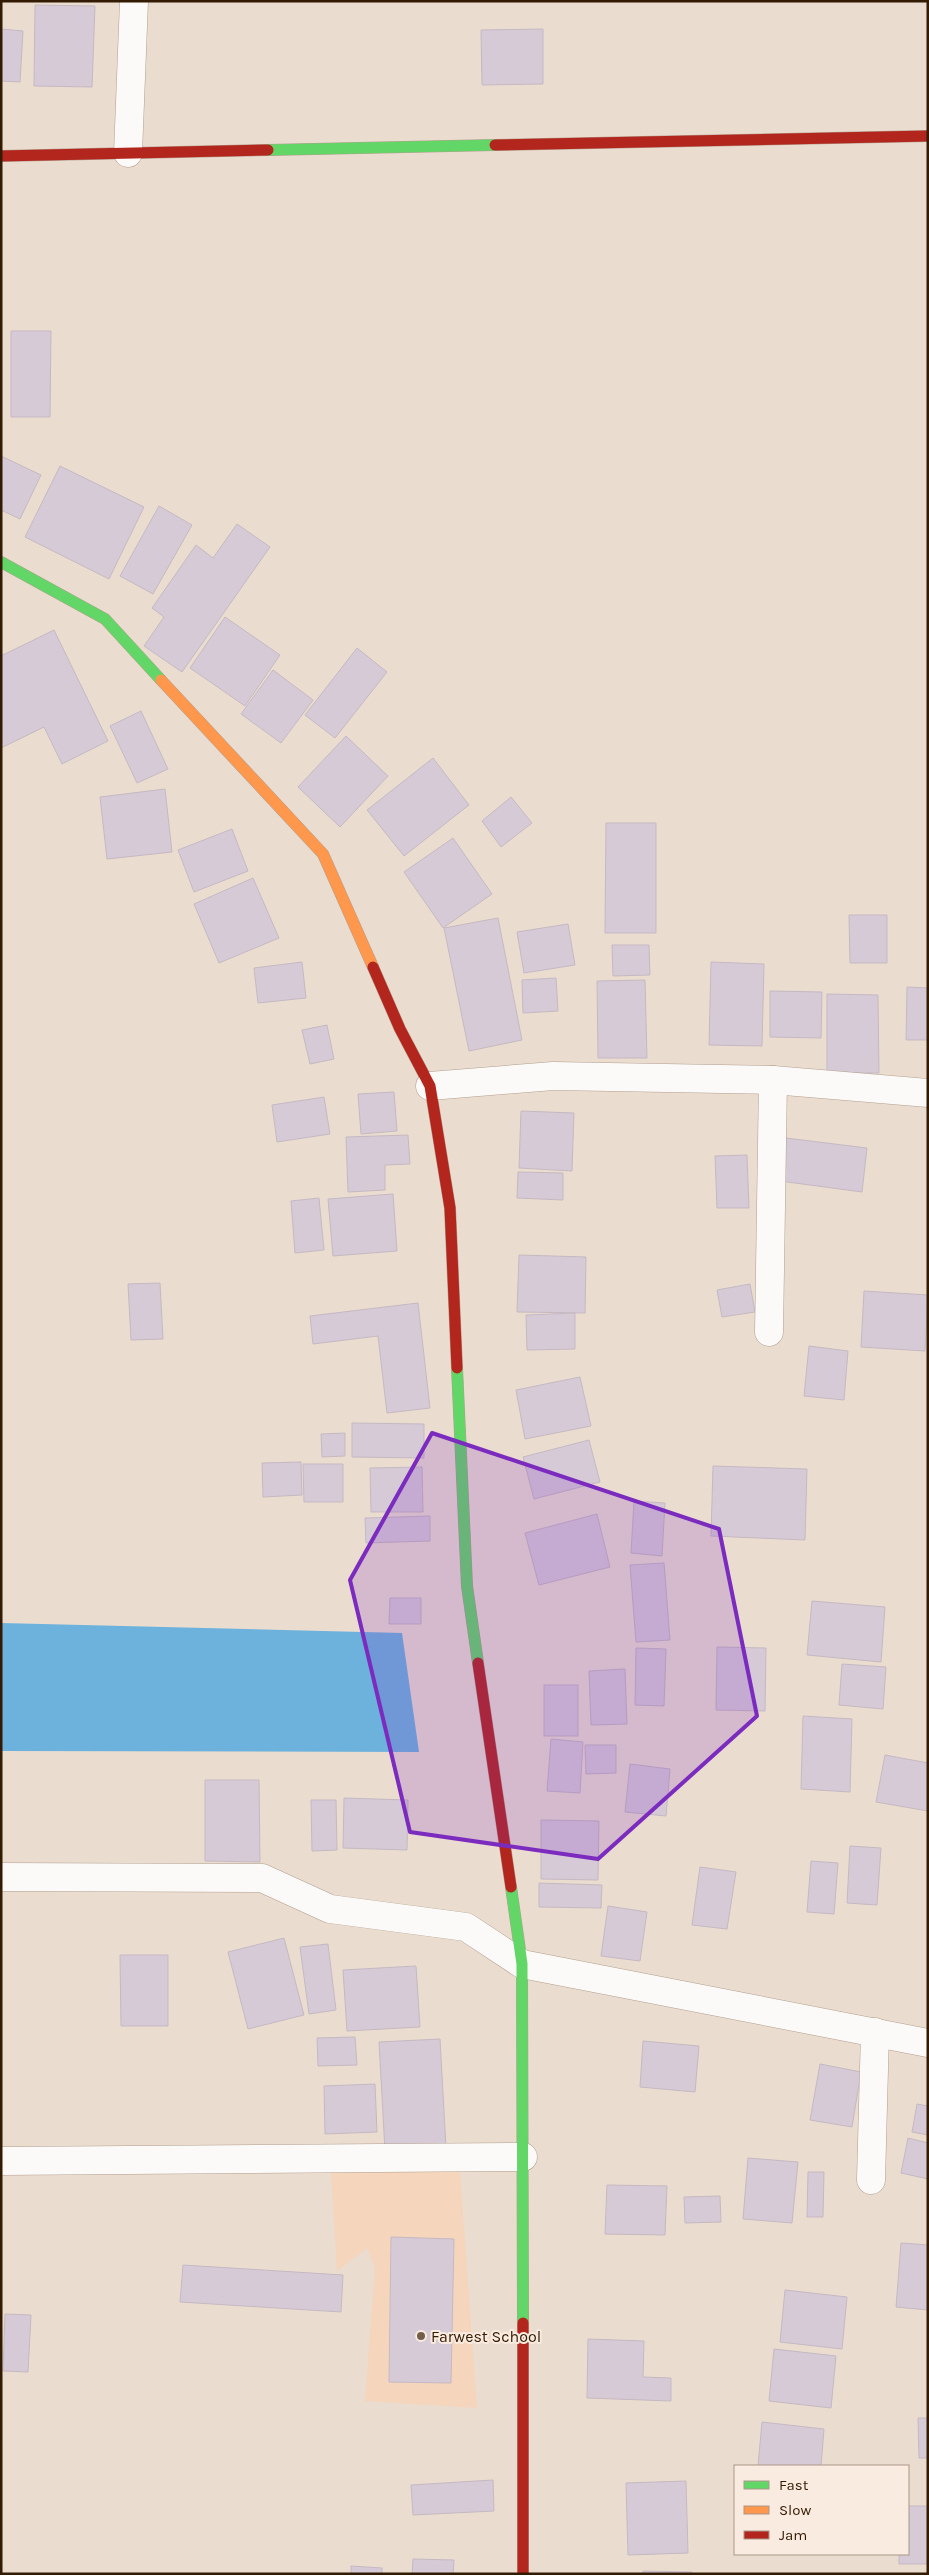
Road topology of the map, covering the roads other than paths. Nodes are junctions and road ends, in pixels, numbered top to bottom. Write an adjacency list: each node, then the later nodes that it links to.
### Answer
1 (134, 1): 3 (street)
2 (928, 136): 3 (street)
3 (128, 153): 4 (street)
4 (1, 156)
5 (1, 562): 7 (street)
6 (773, 1080): 7 (street); 8 (street); 9 (street)
7 (430, 1086): 11 (street)
8 (928, 1093)
9 (769, 1332)
10 (1, 1877): 11 (street)
11 (522, 1964): 12 (street); 14 (street)
12 (876, 2032): 13 (street); 16 (street)
13 (928, 2043)
14 (524, 2158): 15 (street); 17 (street)
15 (1, 2161)
16 (871, 2180)
17 (524, 2574)

